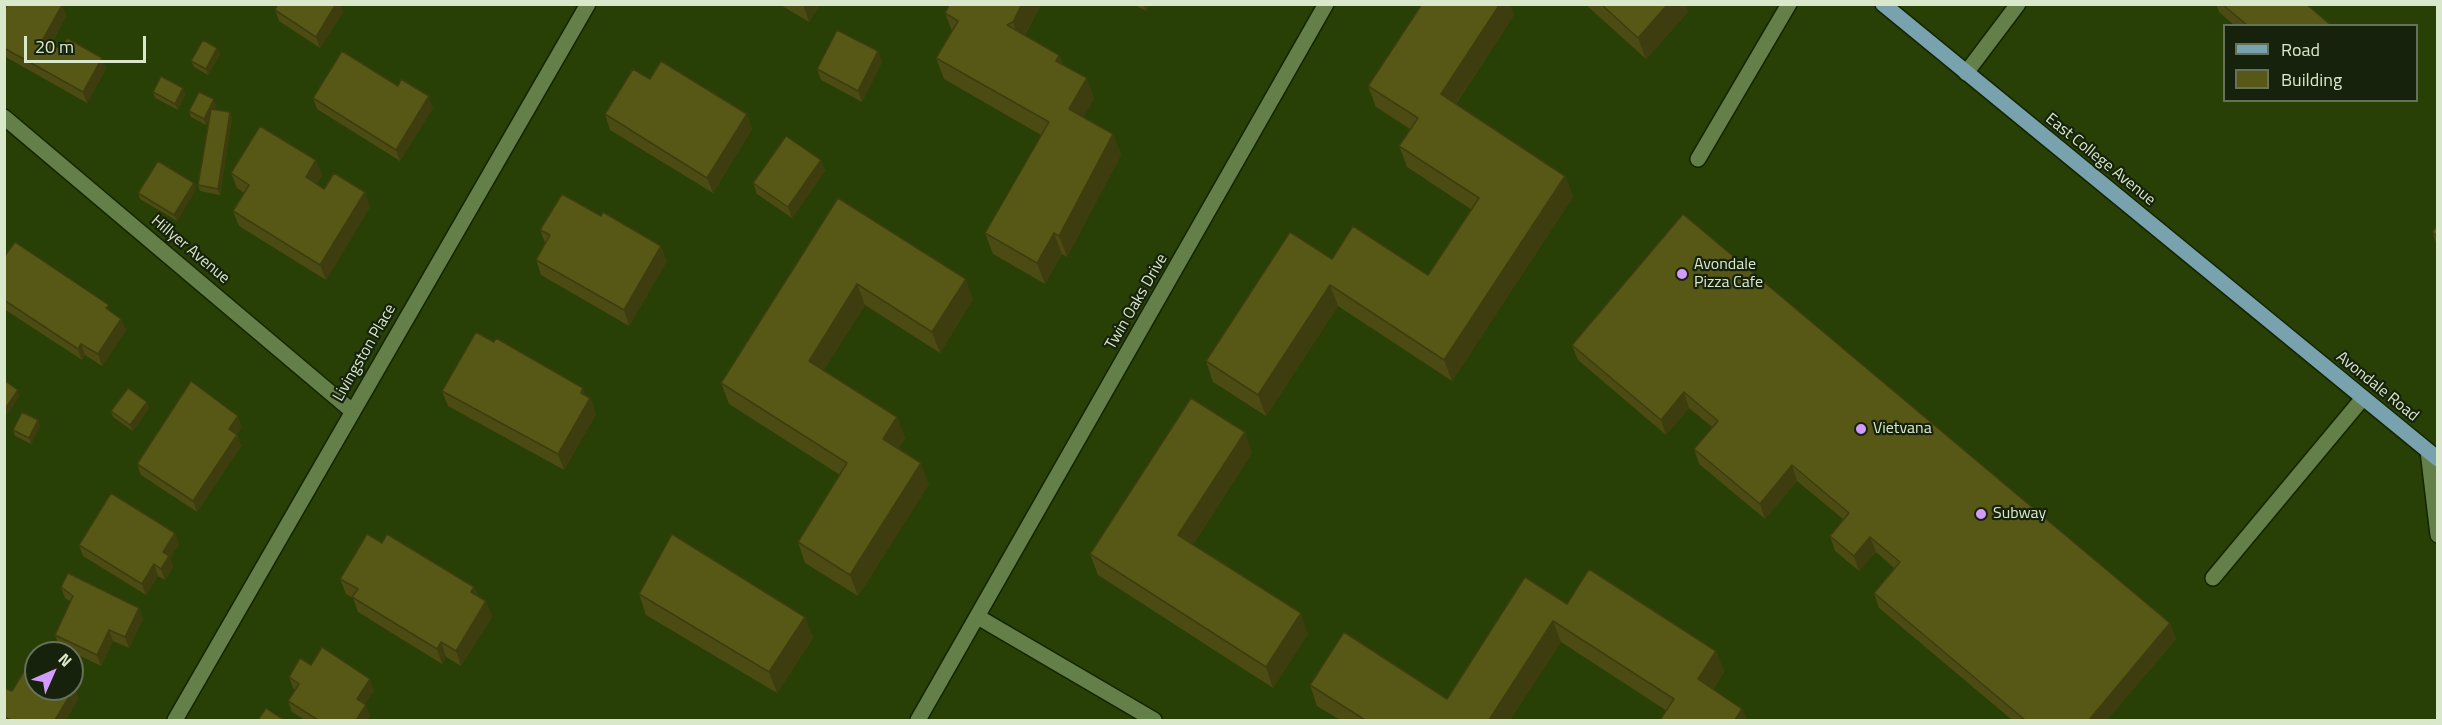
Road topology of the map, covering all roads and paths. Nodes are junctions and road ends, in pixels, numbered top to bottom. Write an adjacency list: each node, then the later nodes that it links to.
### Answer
1 (588, 4): 11 (street, Livingston Place)
2 (1326, 4): 15 (street, Twin Oaks Drive)
3 (1789, 4): 8 (street)
4 (1883, 4): 6 (main road, East College Avenue)
5 (2019, 4): 6 (street)
6 (1966, 73): 9 (main road, East College Avenue)
7 (4, 117): 11 (street, Hillyer Avenue)
8 (1698, 159)
9 (2294, 343): 10 (main road, Avondale Road)
10 (2363, 398): 12 (main road, Avondale Road); 14 (street)
11 (352, 411): 16 (street, Livingston Place)
12 (2433, 455): 13 (street)
13 (2438, 535)
14 (2213, 578)
15 (978, 617): 17 (street, Twin Oaks Drive); 18 (street)
16 (175, 720)
17 (918, 720)
18 (1154, 720)

